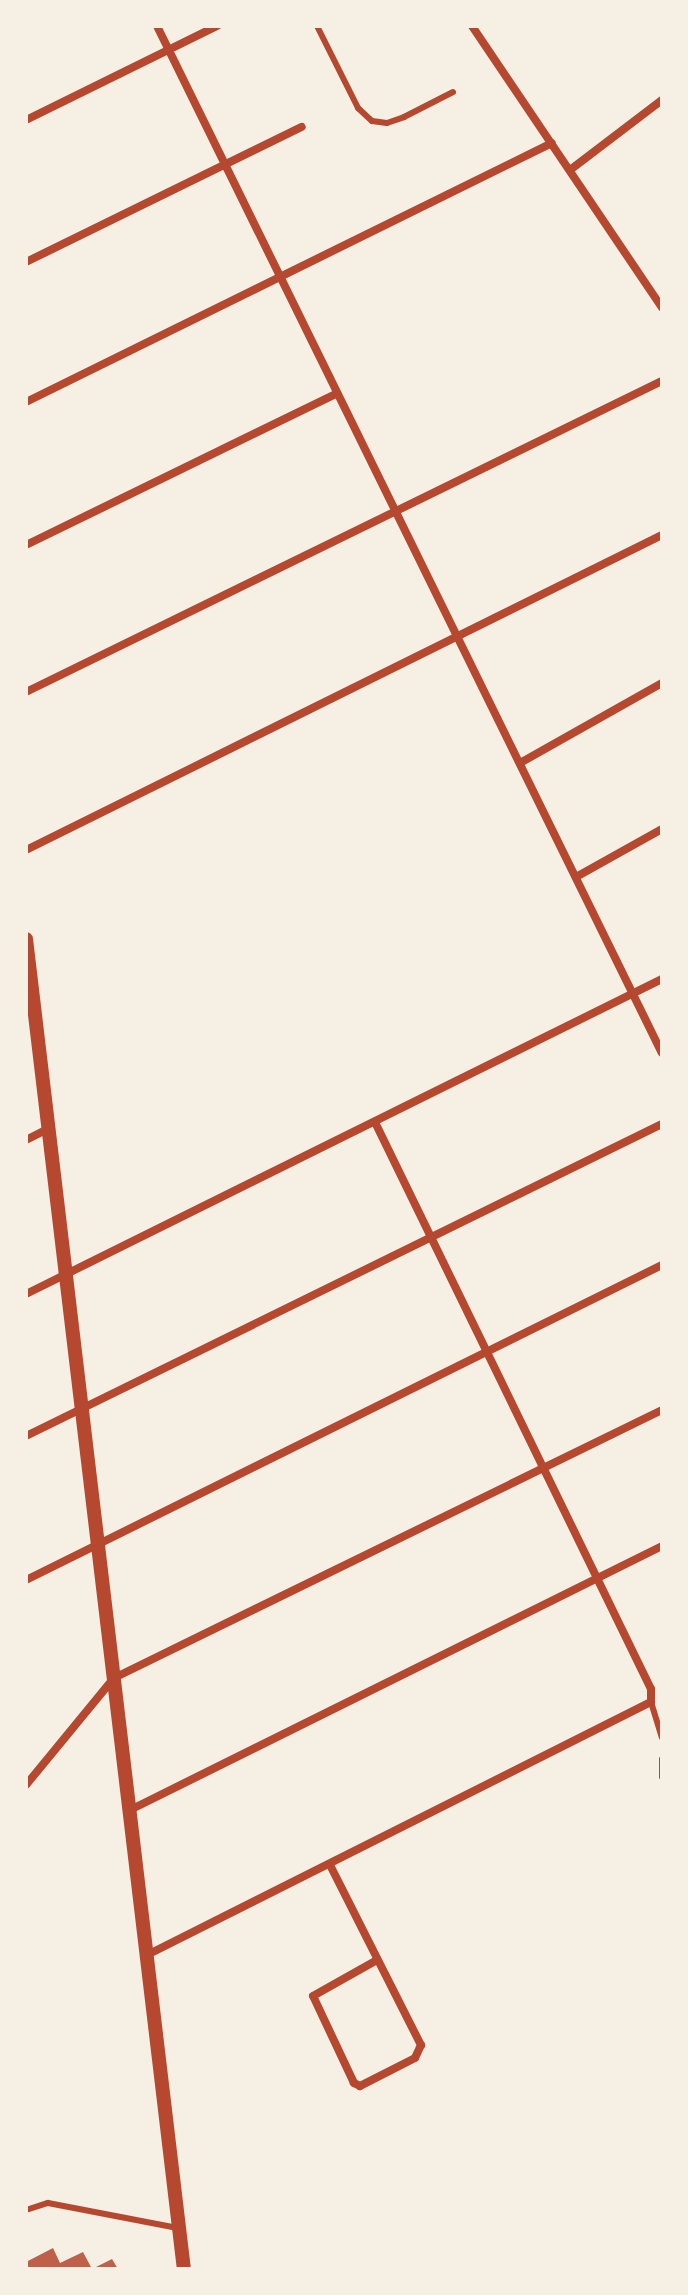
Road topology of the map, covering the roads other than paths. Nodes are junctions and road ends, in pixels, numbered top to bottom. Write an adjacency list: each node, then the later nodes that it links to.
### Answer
1 (157, 26): 5 (street)
2 (217, 26): 5 (street)
3 (317, 26): 6 (lane)
4 (472, 26): 10 (street)
5 (168, 50): 8 (street); 11 (street)
6 (453, 92)
7 (662, 100): 12 (street)
8 (26, 120)
9 (302, 127): 11 (street)
10 (552, 143): 12 (street); 14 (street)
11 (225, 164): 13 (street); 14 (street)
12 (570, 170): 15 (street)
13 (26, 262)
14 (280, 277): 17 (street); 18 (street)
15 (662, 308)
16 (662, 381): 19 (street)
17 (337, 393): 19 (street); 21 (street)
18 (26, 402)
19 (395, 511): 22 (street); 24 (street)
20 (662, 535): 22 (street)
21 (26, 545)
22 (456, 635): 25 (street); 27 (street)
23 (662, 683): 25 (street)
24 (26, 692)
25 (520, 763): 28 (street)
26 (662, 829): 28 (street)
27 (26, 850)
28 (576, 877): 32 (street)
29 (26, 939): 31 (street)
30 (662, 979): 32 (street)
31 (29, 988): 36 (street)
32 (633, 993): 33 (street); 34 (street)
33 (662, 1053)
34 (375, 1122): 38 (street); 40 (street)
35 (662, 1124): 38 (street)
36 (48, 1129): 37 (street); 40 (street)
37 (26, 1140)
38 (431, 1236): 42 (street); 43 (street)
39 (662, 1265): 42 (street)
40 (65, 1275): 41 (street); 43 (street)
41 (26, 1294)
42 (487, 1351): 46 (street); 47 (street)
43 (81, 1408): 45 (street); 47 (street)
44 (662, 1410): 46 (street)
45 (26, 1436)
46 (544, 1468): 49 (street); 51 (street)
47 (98, 1542): 50 (street); 51 (street)
48 (662, 1546): 49 (street)
49 (597, 1579): 52 (street); 58 (street)
50 (26, 1580)
51 (114, 1678): 57 (street); 58 (street)
52 (651, 1702): 53 (lane); 59 (street)
53 (660, 1713): 54 (lane)
54 (662, 1737)
55 (662, 1759): 56 (lane)
56 (662, 1777)
57 (26, 1785)
58 (130, 1810): 60 (street)
59 (330, 1865): 60 (street); 61 (street)
60 (147, 1955): 63 (street)
61 (377, 1960): 61 (street)
62 (26, 2210): 63 (lane)
63 (178, 2228): 64 (street)
64 (181, 2250): 65 (street); 66 (street)
65 (176, 2269)
66 (186, 2269)

